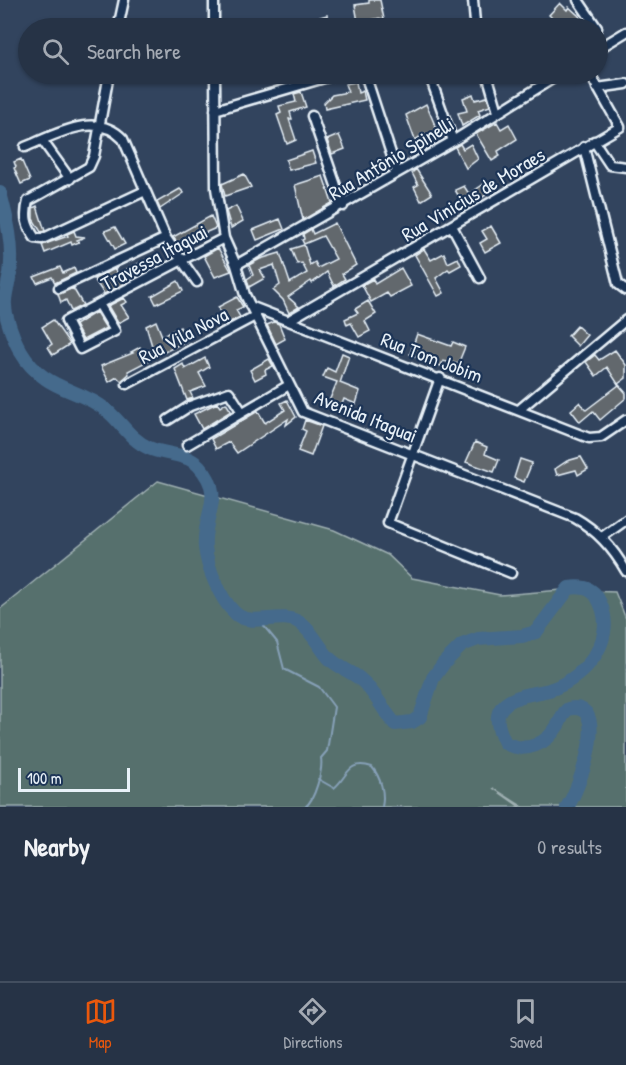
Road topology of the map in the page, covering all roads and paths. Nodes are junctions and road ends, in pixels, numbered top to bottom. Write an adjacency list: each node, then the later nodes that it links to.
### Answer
1 (123, 0): 5 (street)
2 (214, 0): 6 (street)
3 (473, 0): 7 (street)
4 (578, 0): 8 (street)
5 (120, 18)
6 (214, 18)
7 (475, 18)
8 (590, 18)
9 (626, 32): 10 (street)
10 (608, 42)
11 (107, 84): 24 (street)
12 (215, 84): 21 (street, Avenida Itaguai)
13 (304, 84): 21 (street)
14 (368, 84): 31 (street)
15 (433, 84): 26 (street)
16 (490, 84): 22 (street)
17 (544, 84): 22 (street, Rua Antônio Spinelli)
18 (595, 84): 20 (street, Rua Vinicius de Moraes)
19 (626, 84): 20 (street)
20 (597, 88): 27 (street, Rua Vinicius de Moraes)
21 (215, 110): 37 (street, Avenida Itaguai)
22 (498, 112): 26 (street, Rua Antônio Spinelli)
23 (312, 116): 34 (street)
24 (99, 126): 25 (street); 32 (street); 33 (street)
25 (42, 140): 28 (street); 32 (street)
26 (453, 141): 31 (street, Rua Antônio Spinelli)
27 (594, 141): 29 (street, Rua Vinicius de Moraes); 30 (street)
28 (25, 147)
29 (584, 147): 35 (street, Rua Vinicius de Moraes); 43 (street)
30 (626, 167)
31 (397, 172): 34 (street, Rua Antônio Spinelli)
32 (70, 179): 33 (street)
33 (145, 191): 36 (street)
34 (343, 206): 39 (street, Rua Antônio Spinelli)
35 (452, 226): 40 (street); 47 (street, Rua Vinicius de Moraes)
36 (166, 238): 38 (street); 42 (street)
37 (224, 238): 38 (street, Travessa Itaguai); 39 (street, Avenida Itaguai)
38 (183, 261): 41 (street); 44 (street, Travessa Itaguai)
39 (236, 265): 45 (street, Avenida Itaguai)
40 (480, 278)
41 (196, 282)
42 (59, 288)
43 (626, 290)
44 (99, 304): 44 (street, Travessa Itaguai)
45 (250, 306): 46 (street, Avenida Itaguai); 47 (street, Rua Tom Jobim)
46 (255, 316): 50 (street, Rua Vila Nova); 51 (street, Avenida Itaguai)
47 (291, 319): 49 (street, Rua Tom Jobim)
48 (626, 320): 52 (street)
49 (440, 378): 52 (street, Rua Tom Jobim); 57 (street)
50 (127, 384)
51 (289, 385): 53 (street); 57 (street, Avenida Itaguai)
52 (520, 409): 55 (street, Rua Tom Jobim)
53 (242, 412): 54 (street); 56 (street)
54 (168, 420)
55 (626, 420)
56 (187, 445)
57 (412, 454): 59 (street, Avenida Itaguai); 61 (street)
58 (626, 520): 59 (street)
59 (602, 537): 60 (street, Avenida Itaguai)
60 (626, 571)
61 (511, 573)

